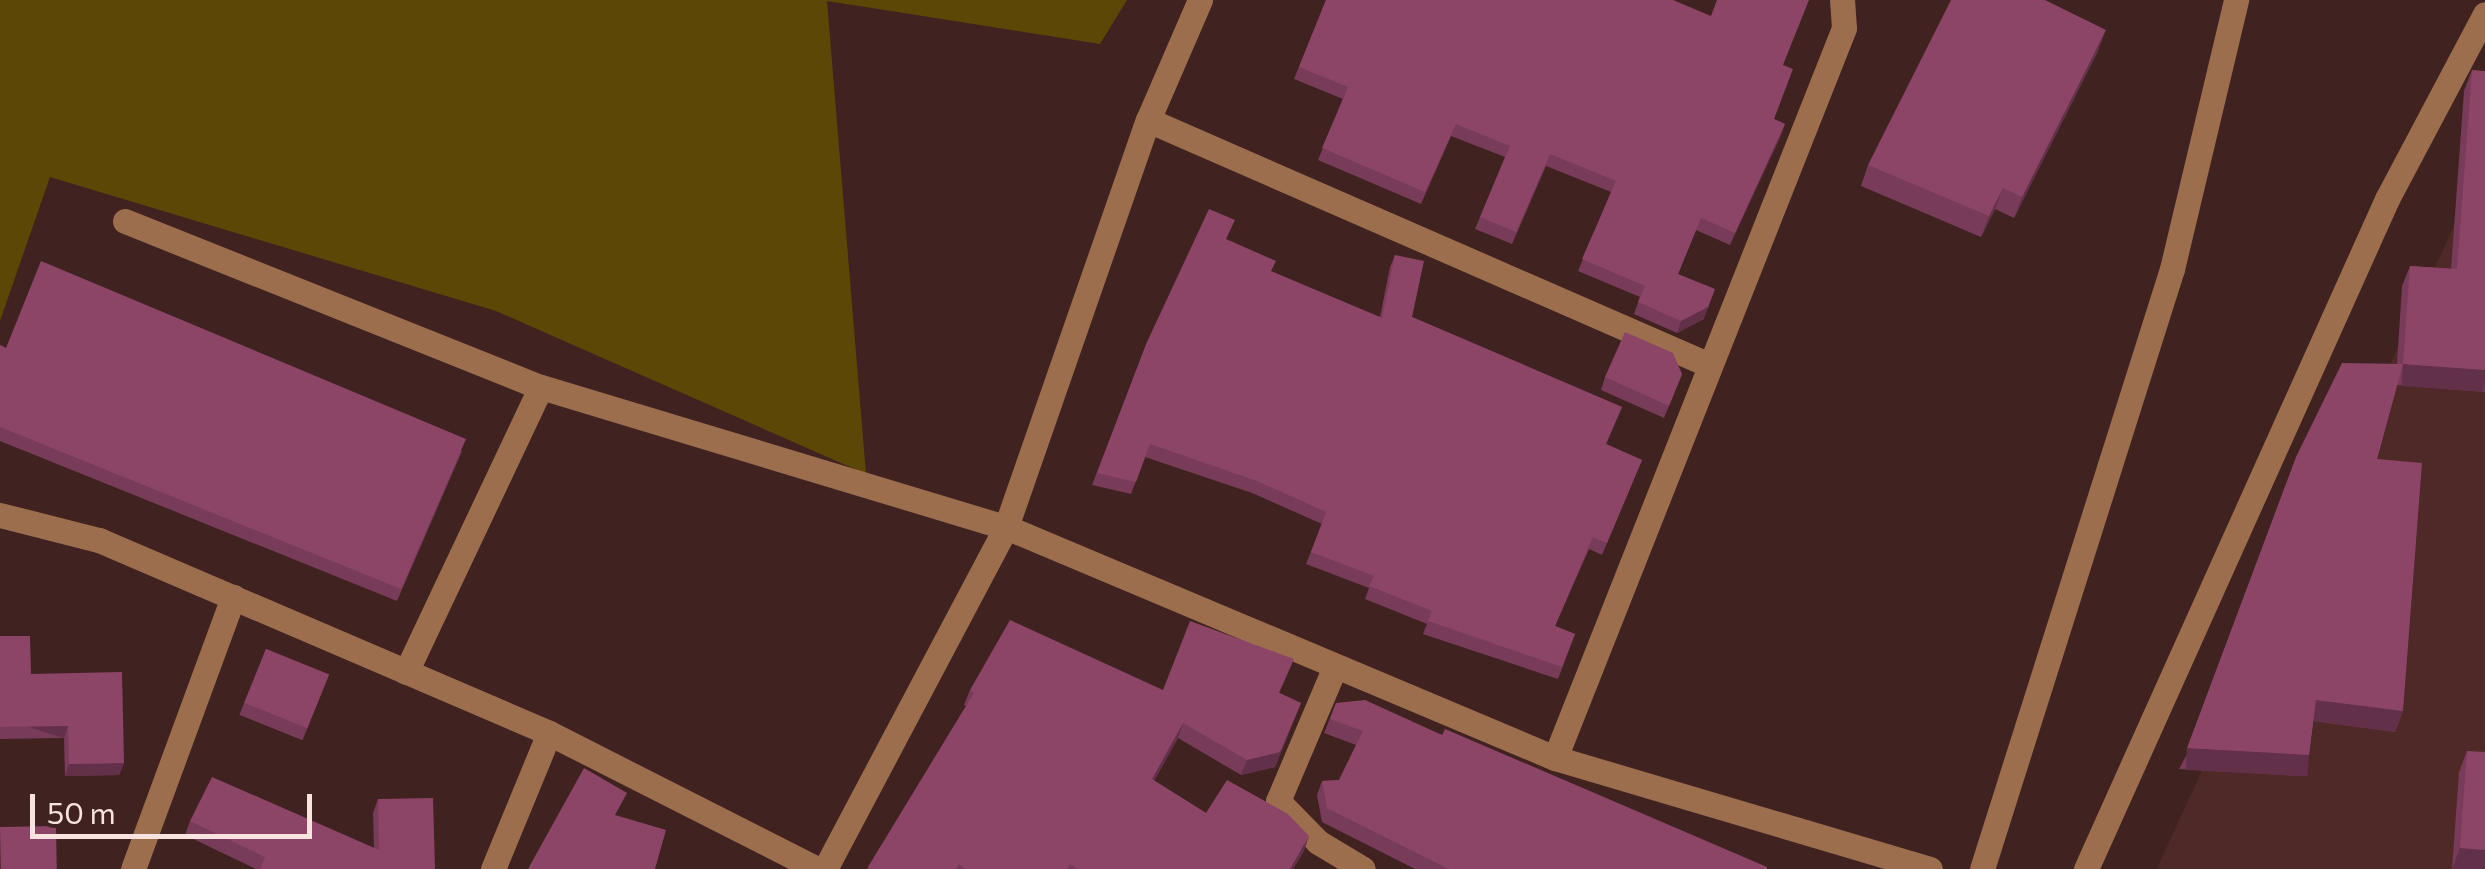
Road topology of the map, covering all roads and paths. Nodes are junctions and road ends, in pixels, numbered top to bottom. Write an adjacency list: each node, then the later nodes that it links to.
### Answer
1 (1200, 0): 5 (street)
2 (1842, 0): 7 (street)
3 (2236, 0): 22 (street)
4 (2485, 14): 23 (street)
5 (1148, 120): 7 (street); 10 (street)
6 (125, 220): 8 (street)
7 (1707, 364): 15 (street)
8 (541, 387): 10 (street); 13 (street)
9 (0, 515): 11 (street)
10 (1006, 527): 12 (street); 19 (street)
11 (233, 597): 13 (street); 16 (street)
12 (1334, 669): 15 (street); 20 (street)
13 (406, 672): 14 (street)
14 (550, 733): 17 (street); 18 (street)
15 (1555, 758): 21 (street)
16 (133, 869)
17 (492, 869)
18 (817, 869)
19 (826, 869)
20 (1363, 869)
21 (1930, 869)
22 (1982, 869)
23 (2086, 869)

